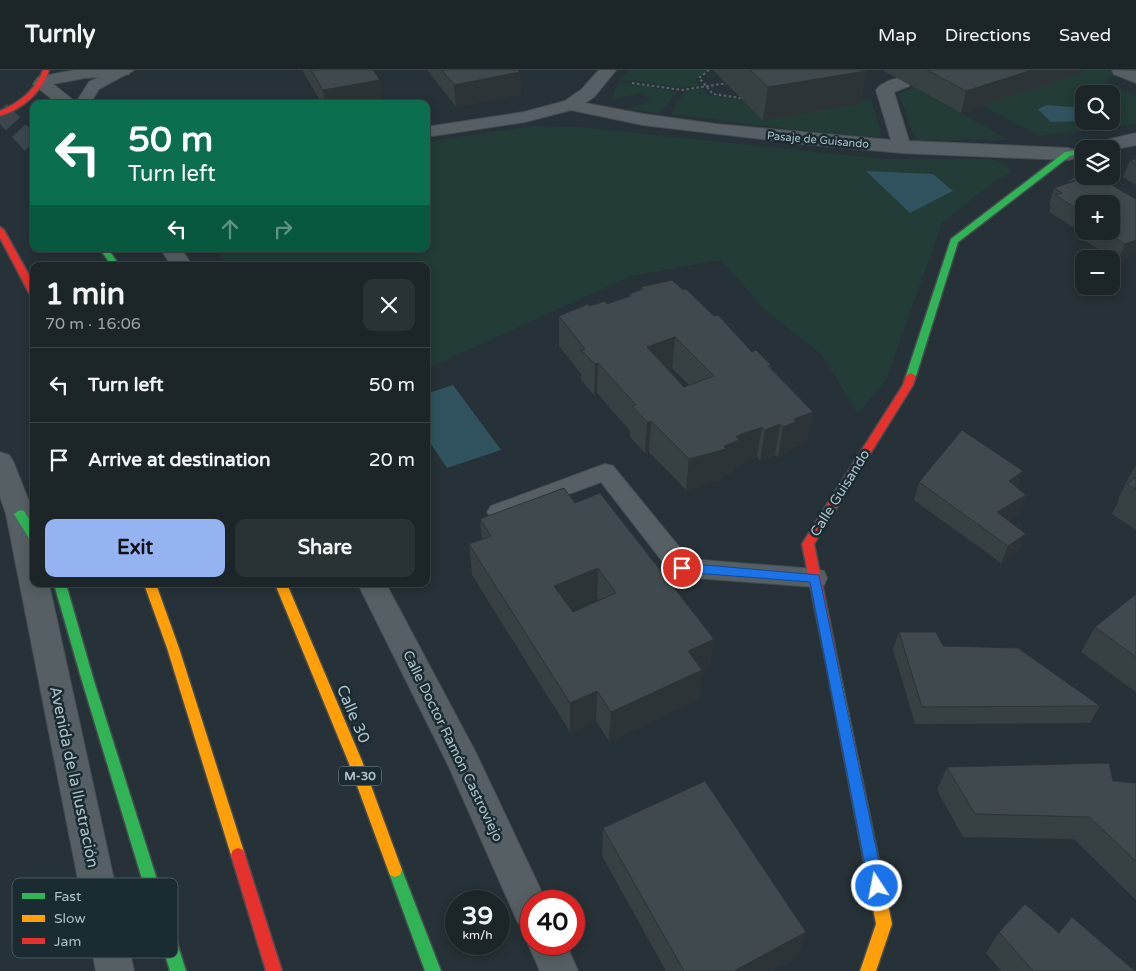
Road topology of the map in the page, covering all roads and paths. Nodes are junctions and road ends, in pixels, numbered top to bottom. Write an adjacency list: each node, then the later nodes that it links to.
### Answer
1 (125, 70): 5 (street); 13 (lane)
2 (608, 70): 14 (street)
3 (709, 70): 10 (path)
4 (1120, 70): 6 (street)
5 (44, 78): 12 (street); 15 (main road)
6 (1136, 78)
7 (629, 82): 10 (path)
8 (903, 82): 19 (street)
9 (728, 83): 10 (path)
10 (706, 86): 11 (path)
11 (741, 98)
12 (65, 100)
13 (83, 100)
14 (571, 105): 16 (street); 19 (street, Pasaje de Guisando)
15 (0, 114)
16 (430, 131)
17 (1136, 139): 18 (street)
18 (1120, 143)
19 (902, 147): 20 (street, Pasaje de Guisando)
20 (1075, 152)
21 (1075, 153): 29 (main road, Calle Guisando)
22 (0, 230): 23 (main road)
23 (30, 286)
24 (0, 461): 26 (street, Avenida de la Ilustración)
25 (499, 512): 29 (lane)
26 (20, 514): 27 (main road); 28 (street, Avenida de la Ilustración)
27 (30, 530)
28 (30, 563)
29 (815, 578): 46 (main road, Calle Guisando)
30 (35, 587): 35 (street, Avenida de la Ilustración)
31 (61, 587): 36 (main road)
32 (151, 587): 43 (main road)
33 (282, 587): 44 (main road, Calle 30 / M-30)
34 (374, 587): 37 (street, Calle Doctor Ramón Castroviejo)
35 (96, 878)
36 (151, 878)
37 (522, 890)
38 (551, 955): 45 (street)
39 (112, 958): 41 (street, Avenida de la Ilustración)
40 (174, 958): 42 (main road)
41 (115, 971)
42 (178, 971)
43 (274, 971)
44 (433, 971)
45 (559, 971)
46 (868, 971)

